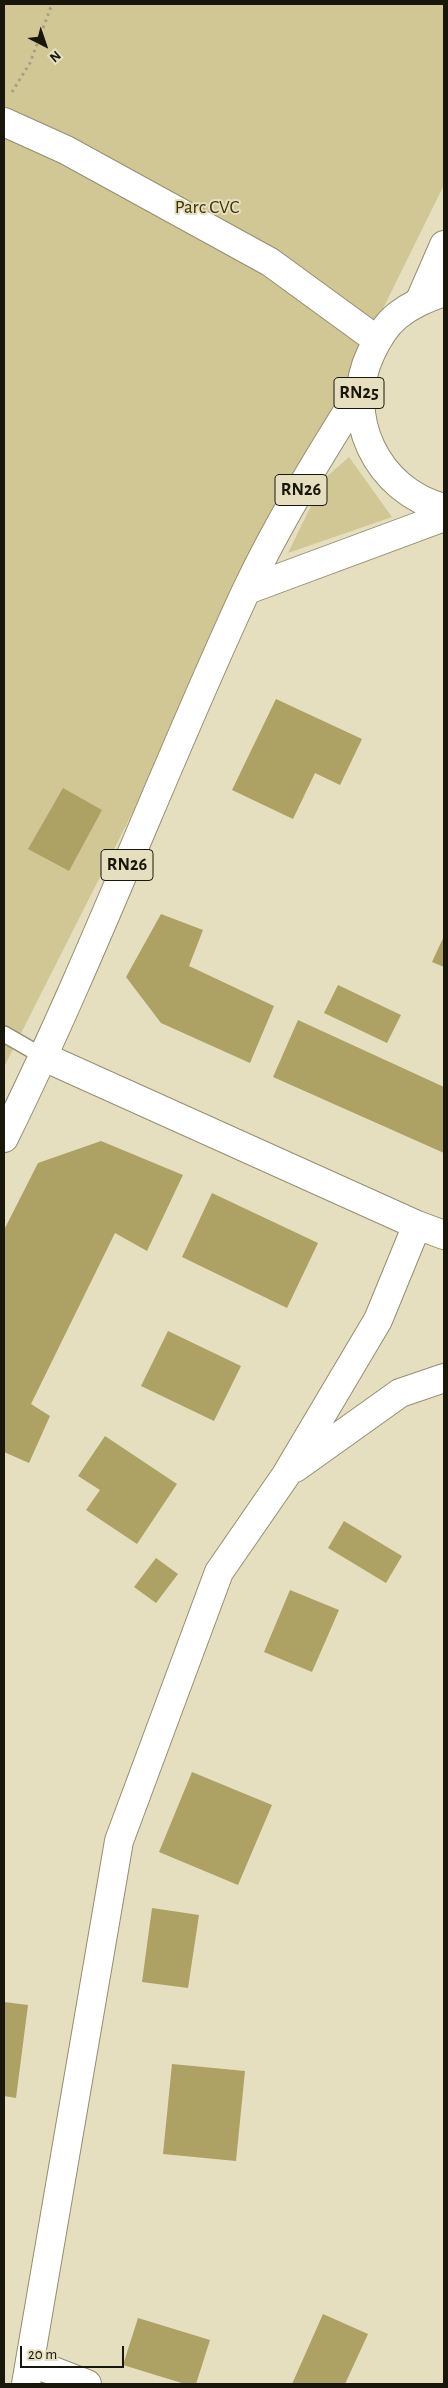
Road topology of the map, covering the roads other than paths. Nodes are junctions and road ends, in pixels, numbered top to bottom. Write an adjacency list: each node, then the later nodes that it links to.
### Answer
1 (6, 110): 4 (street)
2 (444, 245): 3 (street)
3 (432, 296): 4 (street, RN25)
4 (377, 340): 5 (street, RN25)
5 (359, 393): 6 (street, RN25); 8 (street, RN26)
6 (444, 508)
7 (444, 517): 8 (street)
8 (247, 590): 10 (street, RN26)
9 (4, 1034): 10 (lane)
10 (44, 1057): 11 (street, RN26); 12 (street)
11 (4, 1138)
12 (417, 1225): 13 (street); 15 (street)
13 (444, 1235)
14 (444, 1378): 15 (street)
15 (286, 1475): 16 (street)
16 (28, 2373): 17 (street)
17 (86, 2384)

